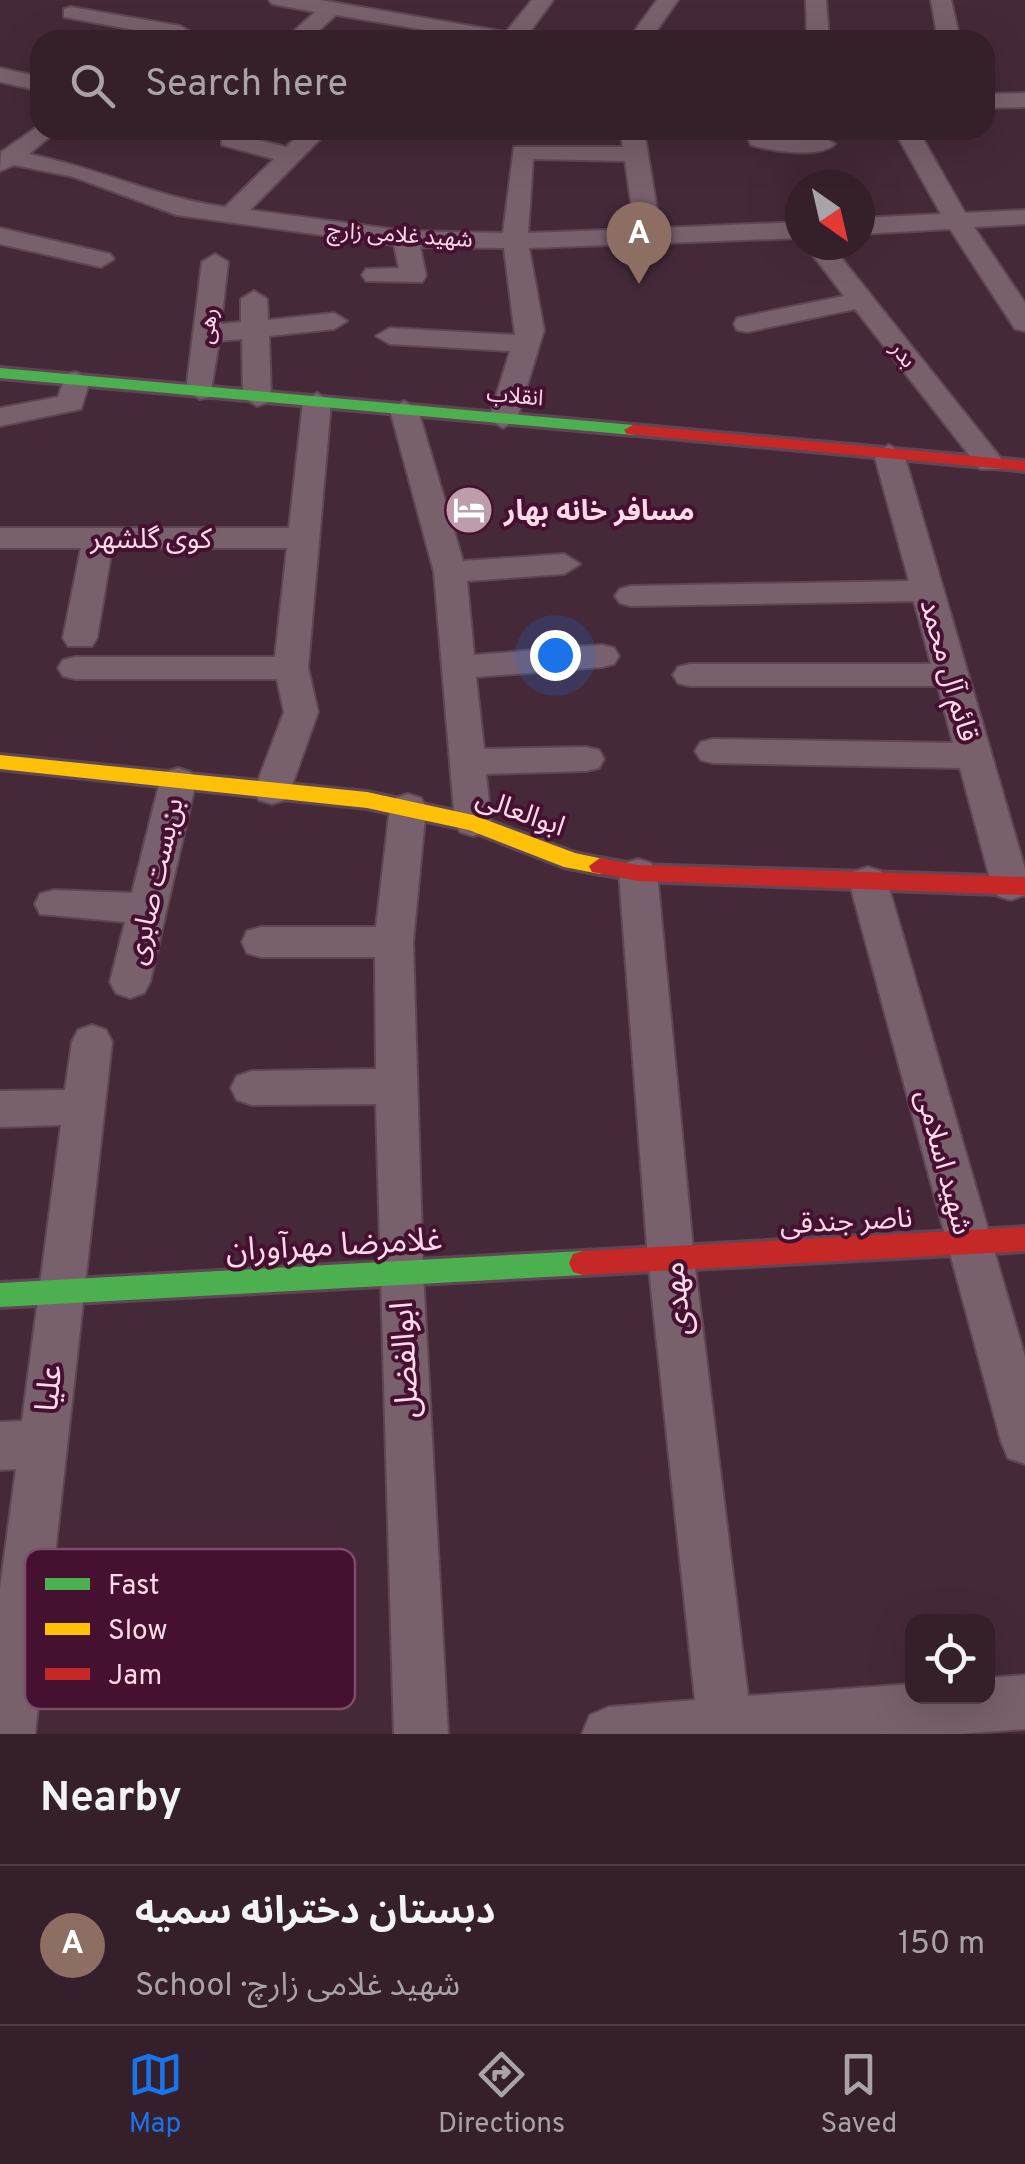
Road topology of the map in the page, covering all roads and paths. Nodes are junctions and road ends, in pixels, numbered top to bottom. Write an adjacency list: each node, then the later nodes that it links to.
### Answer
1 (279, 0): 6 (street)
2 (543, 0): 11 (street)
3 (668, 0): 12 (street)
4 (816, 0): 13 (street)
5 (941, 0): 14 (street)
6 (332, 8): 8 (street); 10 (street)
7 (72, 13): 9 (street)
8 (452, 26)
9 (169, 30)
10 (307, 30)
11 (520, 30)
12 (646, 30)
13 (818, 30)
14 (947, 30)
15 (0, 75): 16 (street)
16 (30, 82)
17 (1025, 100): 18 (street)
18 (995, 101)
19 (32, 140): 27 (street)
20 (230, 140): 26 (street)
21 (307, 140): 26 (street)
22 (758, 140): 25 (street)
23 (912, 140): 30 (street)
24 (634, 142): 34 (street); 36 (street)
25 (823, 144)
26 (290, 156): 28 (street)
27 (4, 160): 28 (street, شهید غلامی زارچ)
28 (229, 217): 35 (street, شهید غلامی زارچ)
29 (1025, 217): 30 (street)
30 (956, 219): 31 (street); 44 (street)
31 (875, 225)
32 (785, 231): 34 (street, شهید غلامی زارچ)
33 (0, 236): 37 (street)
34 (649, 236): 36 (street, شهید غلامی زارچ)
35 (406, 239): 36 (street, شهید غلامی زارچ); 40 (street)
36 (515, 241): 49 (street)
37 (101, 259)
38 (830, 260): 42 (street, بدر)
39 (215, 262): 47 (street, رهی)
40 (375, 275)
41 (254, 299): 46 (street)
42 (862, 300): 45 (street); 59 (street, بدر)
43 (334, 321): 46 (street)
44 (1025, 323)
45 (747, 324)
46 (254, 330): 47 (street); 53 (street)
47 (206, 334): 52 (street, رهی)
48 (390, 336): 49 (street)
49 (526, 344): 57 (street)
50 (0, 373): 51 (street, انقلاب)
51 (76, 380): 52 (street, انقلاب); 56 (street)
52 (200, 391): 53 (street, انقلاب)
53 (257, 396): 54 (street, انقلاب)
54 (317, 402): 55 (street, انقلاب); 63 (street)
55 (404, 410): 57 (street, انقلاب); 65 (street)
56 (0, 417)
57 (503, 419): 58 (street, انقلاب)
58 (890, 454): 59 (street, انقلاب); 66 (street, قائم آل محمد)
59 (990, 463): 60 (street, انقلاب)
60 (1025, 466)
61 (0, 538): 62 (street, کوی گلشهر)
62 (98, 538): 63 (street, کوی گلشهر); 69 (street)
63 (302, 538): 69 (street)
64 (564, 564): 65 (street)
65 (450, 572): 70 (street)
66 (928, 591): 67 (street); 72 (street, قائم آل محمد)
67 (631, 596)
68 (602, 656): 70 (street)
69 (290, 668): 79 (street)
70 (458, 668): 77 (street)
71 (690, 675): 72 (street)
72 (951, 675): 74 (street, قائم آل محمد)
73 (713, 751): 74 (street)
74 (974, 756): 84 (street, قائم آل محمد)
75 (586, 758): 77 (street)
76 (0, 762): 78 (street, ابوالعالی)
77 (470, 762): 81 (street)
78 (178, 781): 79 (street, ابوالعالی); 86 (street, بن‌بست صابری)
79 (272, 791): 80 (street, ابوالعالی)
80 (408, 807): 81 (street, ابوالعالی); 88 (street, ابوالفضل)
81 (473, 823): 82 (street, ابوالعالی)
82 (638, 872): 83 (street, ابوالعالی); 97 (street, مهدی)
83 (868, 881): 84 (street, ابوالعالی); 96 (street, شهید اسلامی)
84 (1018, 886)
85 (54, 904): 86 (street)
86 (147, 908): 89 (street, بن‌بست صابری)
87 (261, 942): 88 (street)
88 (394, 942): 91 (street, ابوالفضل)
89 (130, 982)
90 (92, 1042): 93 (street, علیا)
91 (396, 1086): 92 (street); 98 (street, ابوالفضل)
92 (252, 1088)
93 (85, 1106): 94 (street); 99 (street, علیا)
94 (0, 1109)
95 (1025, 1238): 96 (street, ناصر جندقی)
96 (968, 1243): 97 (street, ناصر جندقی); 101 (street, شهید اسلامی)
97 (671, 1260): 98 (street, غلامرضا مهرآوران); 104 (street, مهدی)
98 (400, 1273): 99 (street, غلامرضا مهرآوران); 106 (street, ابوالفضل)
99 (59, 1291): 100 (street, غلامرضا مهرآوران); 102 (street, علیا)
100 (0, 1295)
101 (1025, 1441)
102 (21, 1445): 105 (street, علیا)
103 (1025, 1702): 104 (street)
104 (726, 1730): 107 (street)
105 (8, 1734)
106 (422, 1734)
107 (609, 1734)

